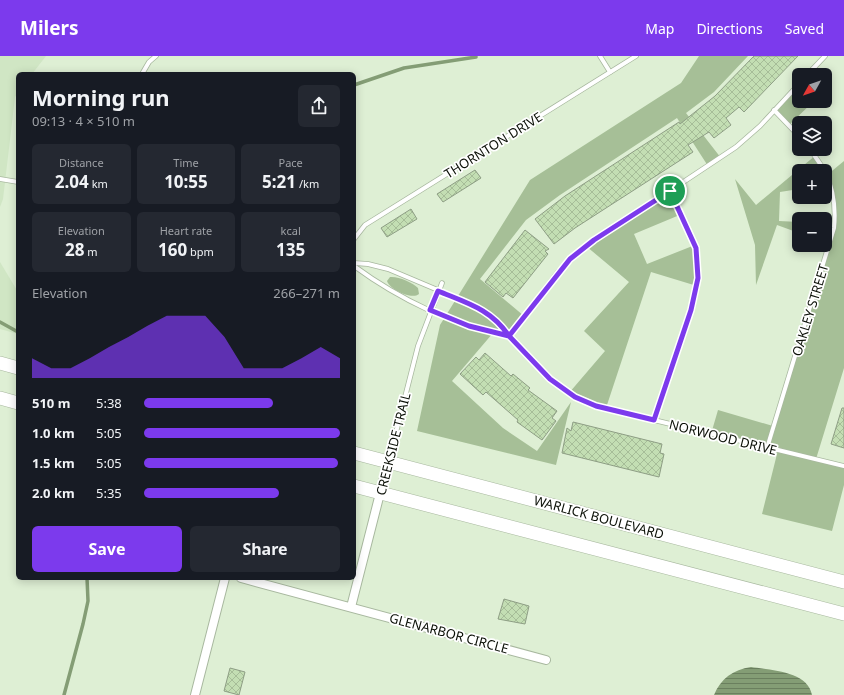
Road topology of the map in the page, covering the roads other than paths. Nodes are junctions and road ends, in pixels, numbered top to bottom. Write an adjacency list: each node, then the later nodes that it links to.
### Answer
1 (156, 56): 6 (lane)
2 (600, 56): 7 (lane)
3 (636, 56): 7 (lane, THORNTON DRIVE)
4 (825, 56): 5 (lane)
5 (814, 68)
6 (143, 72)
7 (610, 72): 15 (lane, THORNTON DRIVE)
8 (792, 91): 9 (lane)
9 (774, 110): 10 (lane); 13 (lane)
10 (792, 129)
11 (0, 179): 12 (lane)
12 (16, 182)
13 (670, 191): 21 (lane); 26 (lane)
14 (832, 191): 27 (lane, OAKLEY STREET)
15 (356, 236)
16 (356, 263): 19 (lane, NORWOOD DRIVE)
17 (356, 267): 20 (lane)
18 (442, 283): 19 (lane, CREEKSIDE TRAIL)
19 (438, 291): 20 (lane, CREEKSIDE TRAIL); 21 (lane, NORWOOD DRIVE)
20 (430, 310): 21 (lane); 29 (lane, CREEKSIDE TRAIL)
21 (509, 336): 26 (lane, NORWOOD DRIVE)
22 (0, 363): 23 (main road)
23 (16, 367)
24 (0, 398): 25 (main road)
25 (16, 402)
26 (654, 420): 27 (lane, NORWOOD DRIVE)
27 (767, 448): 30 (lane, NORWOOD DRIVE)
28 (356, 454): 29 (main road, WARLICK BOULEVARD)
29 (388, 462): 32 (street, CREEKSIDE TRAIL); 35 (main road, WARLICK BOULEVARD)
30 (844, 466)
31 (356, 487): 32 (main road)
32 (381, 493): 36 (street, CREEKSIDE TRAIL); 37 (main road)
33 (224, 580): 39 (street)
34 (249, 580): 36 (street, GLENARBOR CIRCLE)
35 (844, 582)
36 (351, 607): 38 (street, GLENARBOR CIRCLE)
37 (844, 614)
38 (546, 660)
39 (195, 695)

